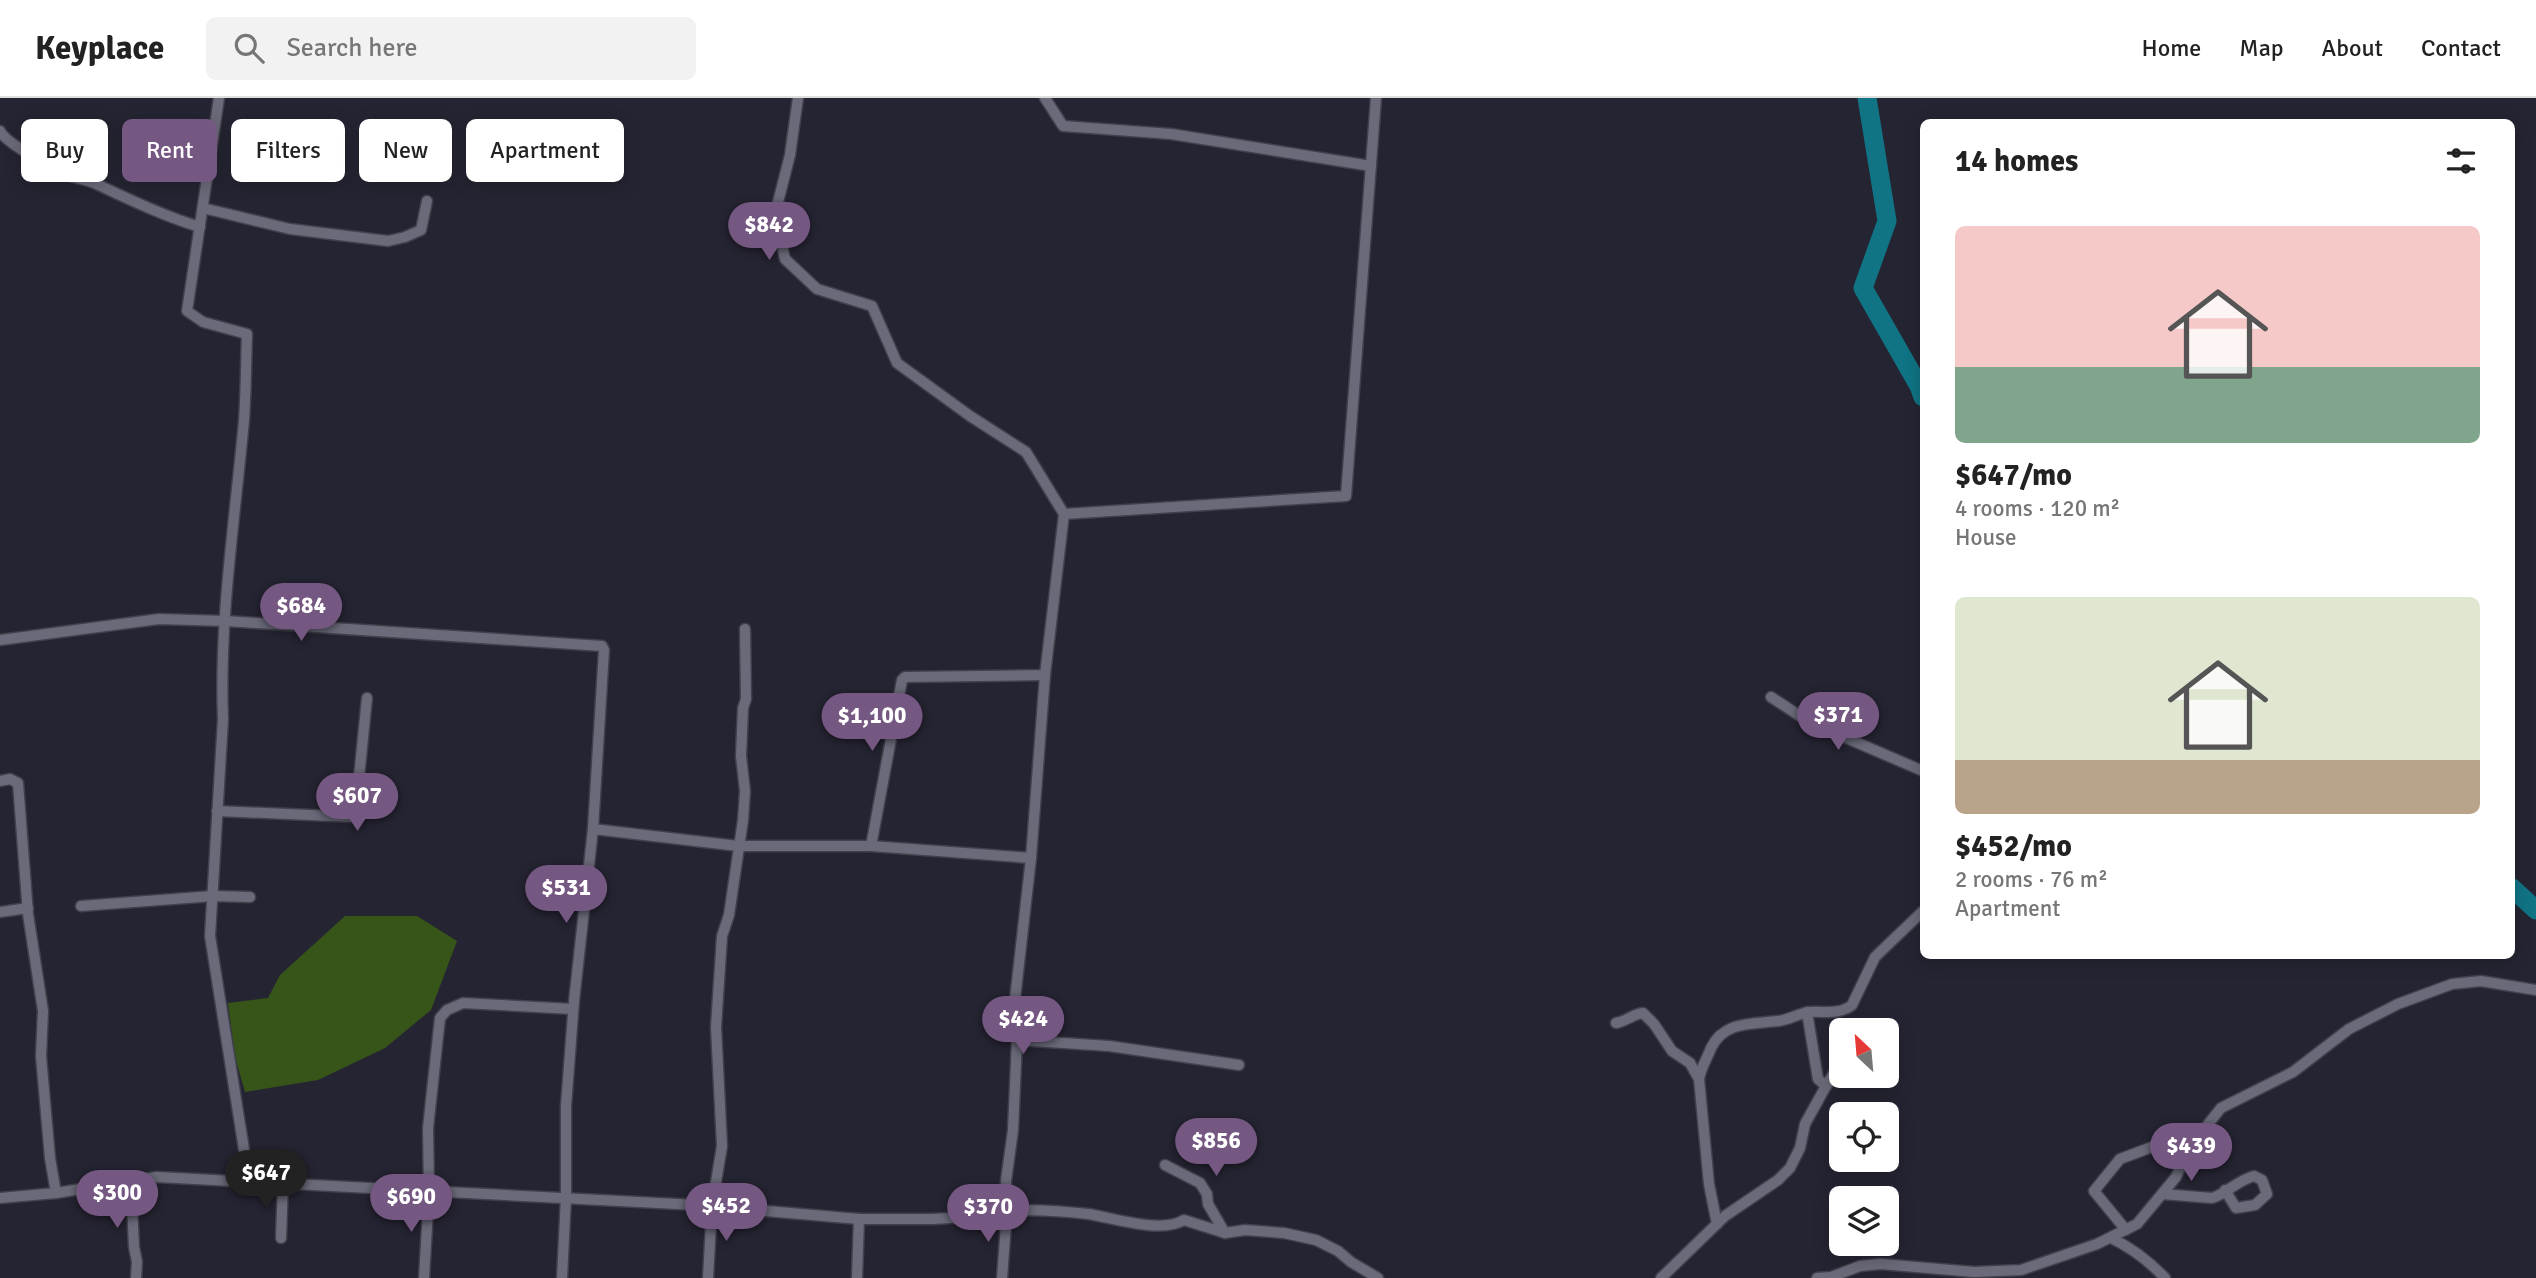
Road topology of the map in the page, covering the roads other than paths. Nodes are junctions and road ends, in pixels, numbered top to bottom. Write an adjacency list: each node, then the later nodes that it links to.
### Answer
1 (219, 98): 8 (street)
2 (798, 98): 10 (street)
3 (1045, 98): 6 (street)
4 (1376, 98): 6 (street)
5 (0, 131): 9 (street)
6 (1371, 166): 10 (street)
7 (427, 201): 8 (street)
8 (203, 208): 9 (street)
9 (200, 227): 11 (street)
10 (1064, 513): 14 (street)
11 (226, 621): 13 (street); 19 (street); 20 (street)
12 (745, 629): 21 (street)
13 (0, 640)
14 (1045, 675): 22 (street); 23 (street)
15 (1771, 697): 17 (street)
16 (367, 698): 19 (street)
17 (1920, 770)
18 (0, 780): 27 (street)
19 (217, 811): 24 (street)
20 (593, 829): 21 (street); 31 (street)
21 (738, 846): 22 (street); 50 (street)
22 (871, 846): 23 (street)
23 (1031, 859): 34 (street)
24 (212, 896): 25 (street); 26 (street); 41 (street)
25 (250, 897)
26 (81, 906)
27 (27, 908): 28 (street); 46 (street)
28 (0, 912)
29 (1920, 914): 32 (street)
30 (2536, 990): 39 (street)
31 (573, 1009): 45 (street); 48 (street)
32 (1807, 1012): 36 (street); 38 (street)
33 (1616, 1023): 36 (street)
34 (1017, 1040): 35 (street); 51 (street)
35 (1239, 1065)
36 (1699, 1079): 53 (street)
37 (1829, 1081): 38 (street)
38 (1826, 1086): 53 (street)
39 (2182, 1161): 47 (street); 54 (street)
40 (1165, 1165): 55 (street)
41 (249, 1181): 42 (street); 43 (street)
42 (131, 1182): 46 (street); 59 (street)
43 (283, 1182): 45 (street); 56 (street)
44 (2225, 1190): 47 (street)
45 (429, 1192): 48 (street); 60 (street)
46 (57, 1193): 49 (street)
47 (2162, 1194): 54 (street)
48 (566, 1197): 50 (street); 61 (street)
49 (0, 1199)
50 (712, 1206): 52 (street); 62 (street)
51 (1007, 1212): 52 (street); 55 (street); 64 (street)
52 (859, 1219): 63 (street)
53 (1717, 1224): 66 (street)
54 (2126, 1230): 57 (street)
55 (1225, 1233): 65 (street)
56 (281, 1238)
57 (2111, 1238): 58 (street); 68 (street)
58 (2021, 1274): 67 (street)
59 (136, 1278)
60 (424, 1278)
61 (562, 1278)
62 (708, 1278)
63 (857, 1278)
64 (1002, 1278)
65 (1378, 1278)
66 (1661, 1278)
67 (1817, 1278)
68 (2165, 1278)

